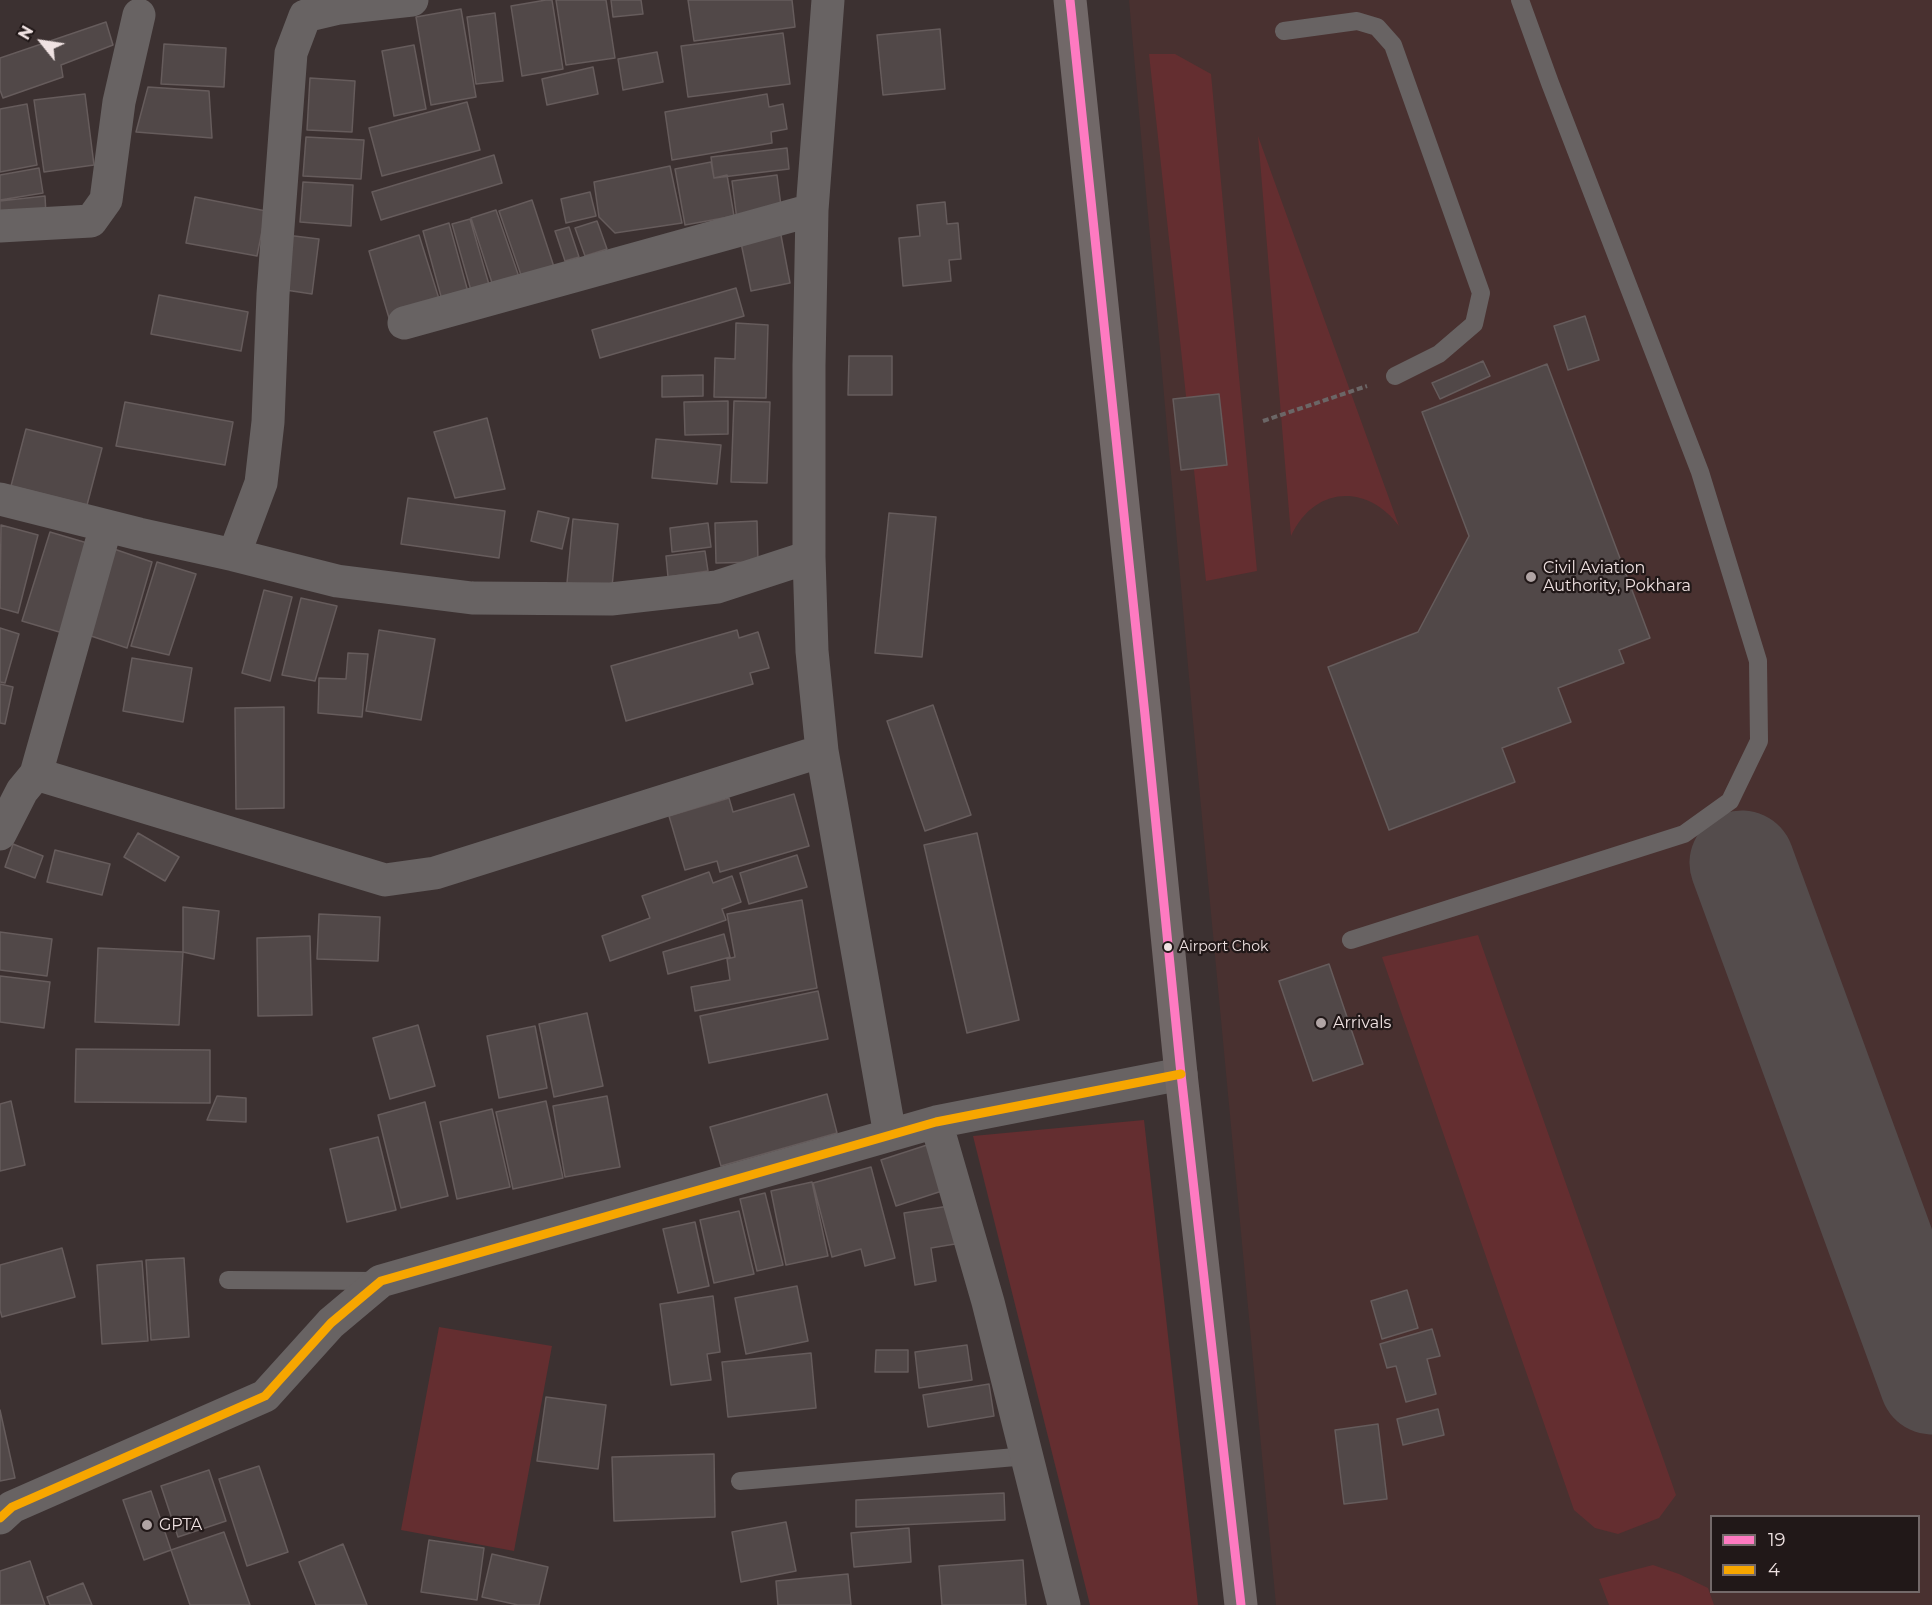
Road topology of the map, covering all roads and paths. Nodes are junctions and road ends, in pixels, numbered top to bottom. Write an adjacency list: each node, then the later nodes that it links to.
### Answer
1 (412, 0): 14 (street)
2 (828, 0): 7 (street)
3 (1070, 0): 20 (highway)
4 (1520, 0): 19 (lane)
5 (139, 15): 8 (street)
6 (1284, 31): 10 (lane)
7 (812, 210): 9 (street); 15 (street)
8 (0, 226)
9 (404, 323)
10 (1395, 376): 11 (path)
11 (1263, 421)
12 (0, 499): 13 (street)
13 (106, 526): 14 (street); 17 (street)
14 (234, 555): 15 (street)
15 (809, 557): 16 (street)
16 (822, 751): 17 (street); 22 (street)
17 (36, 774): 18 (street)
18 (0, 834)
19 (1351, 940)
20 (1181, 1074): 21 (street); 29 (highway)
21 (936, 1122): 22 (street); 25 (street)
22 (890, 1135): 24 (street)
23 (228, 1280): 24 (lane)
24 (381, 1281): 27 (street)
25 (1027, 1456): 26 (lane); 28 (street)
26 (740, 1481)
27 (0, 1518)
28 (1064, 1605)
29 (1241, 1605)

